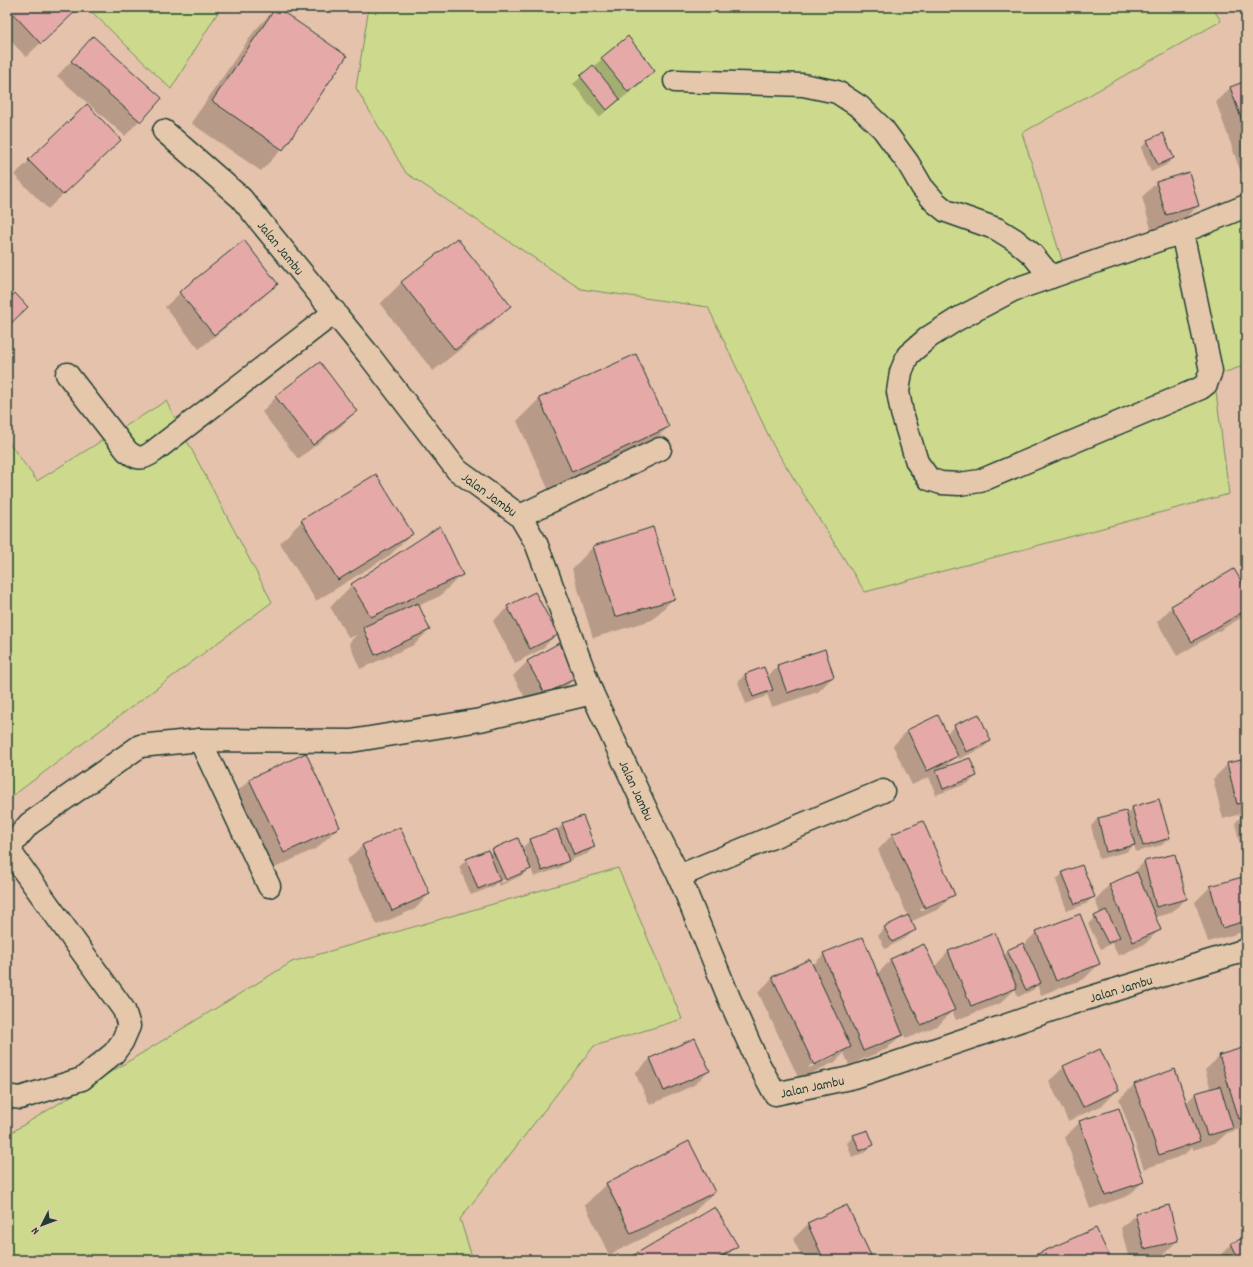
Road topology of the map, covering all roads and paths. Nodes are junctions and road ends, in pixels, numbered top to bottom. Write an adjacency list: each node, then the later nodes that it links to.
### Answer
1 (674, 81): 5 (street)
2 (164, 130): 6 (street, Jalan Jambu)
3 (1246, 206): 4 (street)
4 (1182, 232): 5 (street); 5 (street)
5 (1051, 276)
6 (335, 312): 7 (street); 9 (street, Jalan Jambu)
7 (67, 374)
8 (660, 449): 9 (street)
9 (520, 516): 10 (street, Jalan Jambu)
10 (592, 694): 11 (street); 13 (street, Jalan Jambu)
11 (200, 740): 14 (street); 16 (street)
12 (883, 791): 13 (street)
13 (679, 876): 15 (street, Jalan Jambu)
14 (269, 886)
15 (1246, 950)
16 (7, 1096)

